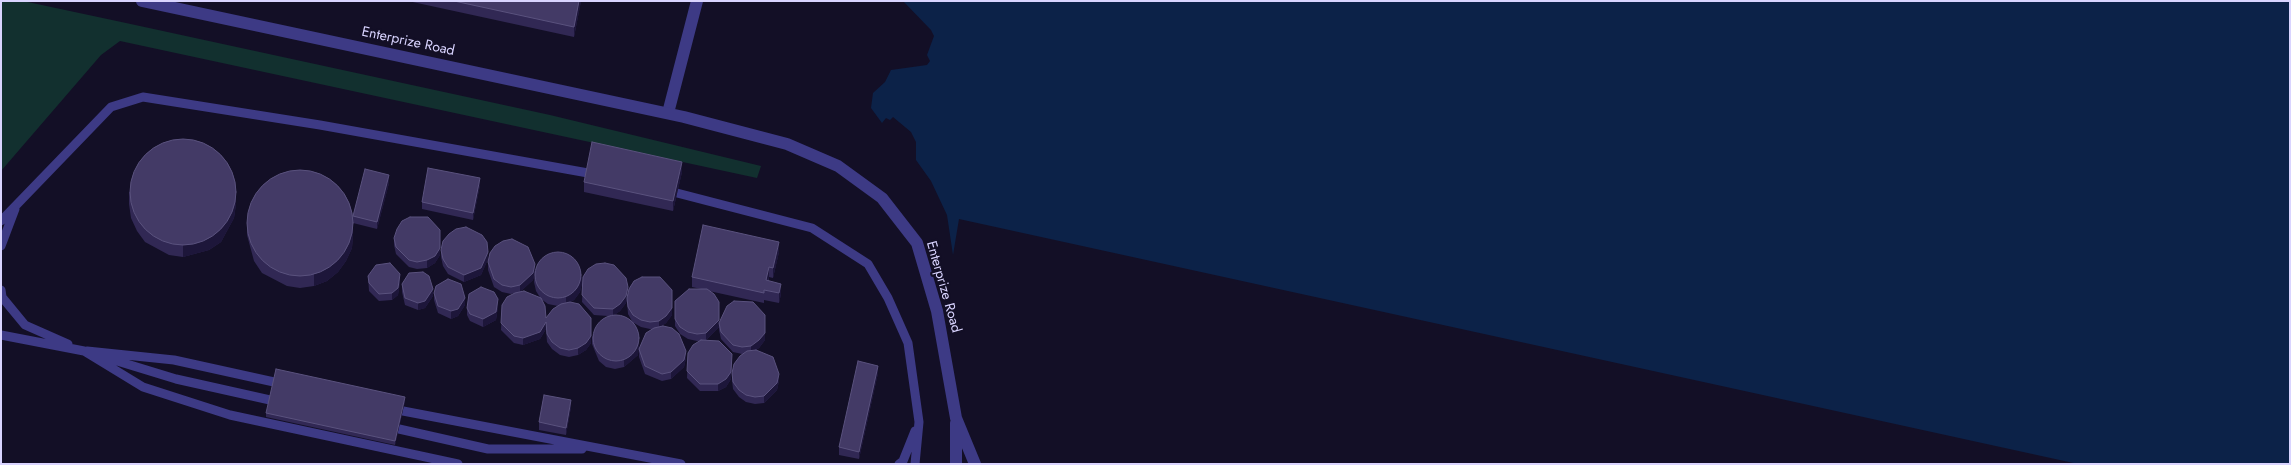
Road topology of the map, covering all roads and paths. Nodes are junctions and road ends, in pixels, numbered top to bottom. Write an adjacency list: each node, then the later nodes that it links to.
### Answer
1 (142, 1): 3 (street, Enterprize Road)
2 (697, 1): 3 (street)
3 (668, 113): 15 (street, Enterprize Road)
4 (588, 173): 6 (lane)
5 (677, 192): 16 (lane)
6 (17, 205): 7 (lane); 8 (lane)
7 (1, 221)
8 (1, 246)
9 (1, 290): 11 (lane)
10 (1, 335): 11 (lane)
11 (84, 351): 12 (lane); 13 (lane); 19 (lane)
12 (274, 382)
13 (270, 400)
14 (403, 411): 18 (lane)
15 (956, 418): 23 (street, Enterprize Road); 24 (street, Enterprize Road)
16 (919, 422): 21 (lane); 22 (lane)
17 (399, 429): 18 (lane)
18 (604, 450): 20 (lane)
19 (458, 464)
20 (681, 464)
21 (899, 464)
22 (914, 464)
23 (956, 464)
24 (975, 464)

